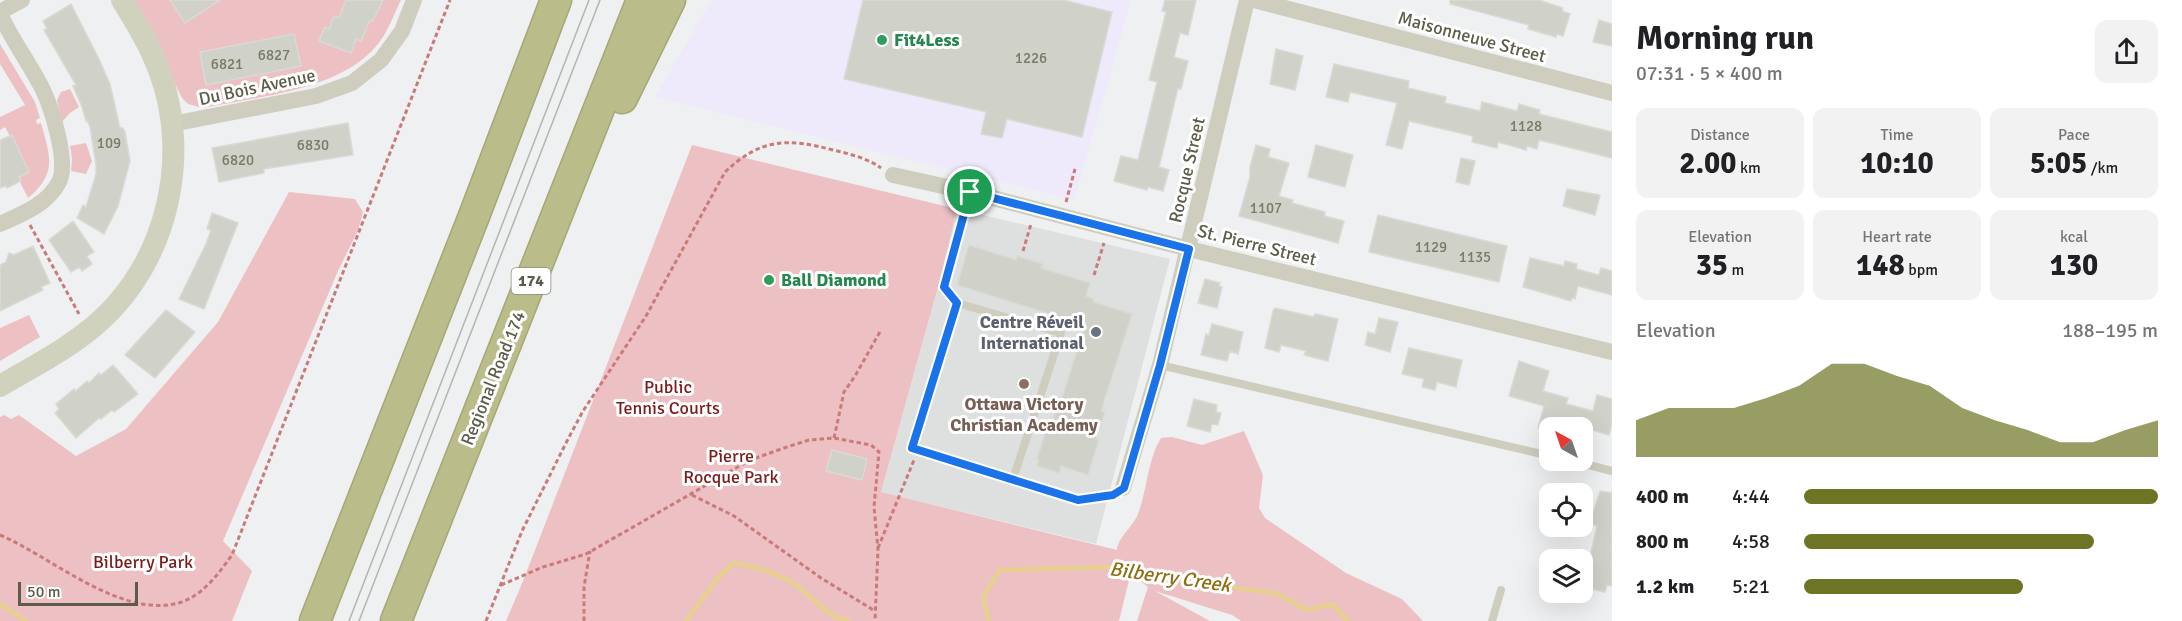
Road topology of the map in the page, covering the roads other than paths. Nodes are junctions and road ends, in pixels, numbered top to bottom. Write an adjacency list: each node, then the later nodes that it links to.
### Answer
1 (22, 0): 10 (street)
2 (122, 0): 12 (street)
3 (414, 0): 12 (street, Du Bois Avenue)
4 (547, 0): 15 (highway)
5 (556, 0): 15 (highway)
6 (642, 0): 27 (highway, Regional Road 174 / 174)
7 (670, 0): 27 (highway)
8 (1247, 0): 17 (street, Rocque Street)
9 (1254, 0): 11 (street, Maisonneuve Street)
10 (0, 13): 16 (street)
11 (1612, 93)
12 (172, 124): 21 (street)
13 (893, 176): 14 (street, St. Pierre Street)
14 (970, 192): 17 (street, St. Pierre Street); 18 (lane)
15 (474, 216): 29 (highway)
16 (0, 224)
17 (1189, 249): 19 (street, St. Pierre Street); 20 (street, Rocque Street)
18 (957, 303): 25 (lane); 25 (lane)
19 (1612, 352)
20 (1160, 365): 22 (lane); 26 (street, Rocque Street)
21 (0, 387)
22 (1539, 453)
23 (1593, 466): 24 (lane)
24 (1612, 471)
25 (1013, 479): 26 (lane)
26 (1124, 488)
27 (420, 563): 30 (highway, Regional Road 174 / 174)
28 (1501, 590): 31 (lane)
29 (315, 621)
30 (396, 621)
31 (1492, 621)

